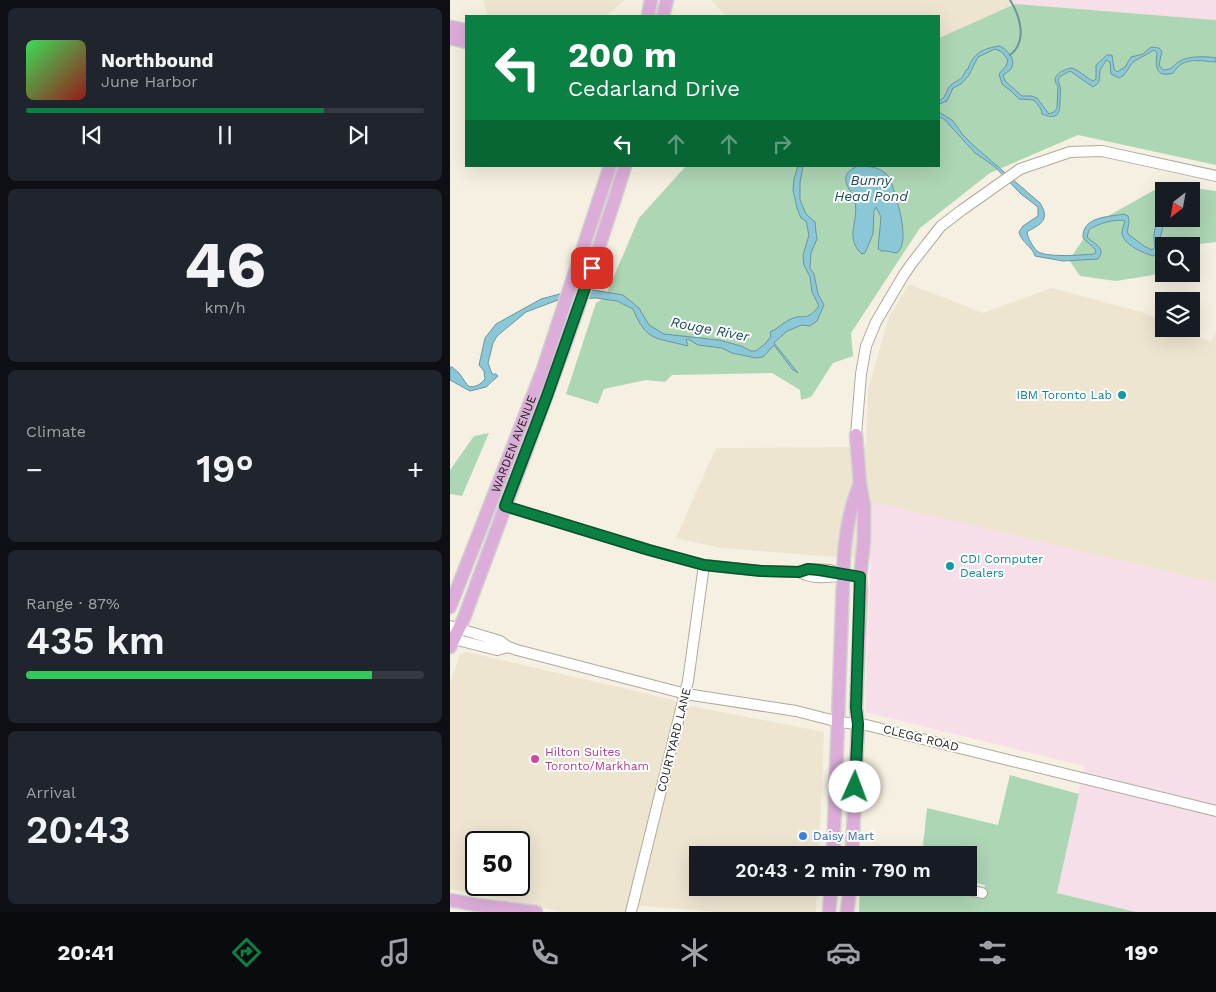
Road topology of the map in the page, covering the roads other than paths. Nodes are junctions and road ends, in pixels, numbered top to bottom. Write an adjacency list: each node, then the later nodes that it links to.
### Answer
1 (651, 0): 3 (main road)
2 (667, 0): 4 (main road)
3 (648, 15)
4 (663, 15)
5 (450, 26): 6 (main road)
6 (465, 30)
7 (450, 38): 8 (main road)
8 (465, 42)
9 (610, 167): 20 (main road, WARDEN AVENUE)
10 (625, 167): 14 (main road, WARDEN AVENUE)
11 (1216, 176): 12 (street)
12 (856, 435): 13 (main road)
13 (860, 484): 15 (main road); 16 (main road)
14 (505, 506): 17 (street); 21 (main road, WARDEN AVENUE)
15 (849, 521): 16 (main road); 18 (main road)
16 (864, 521): 19 (main road)
17 (704, 565): 18 (street); 22 (street, COURTYARD LANE)
18 (844, 575): 19 (main road); 23 (main road)
19 (860, 577): 24 (main road)
20 (450, 607)
21 (452, 636): 22 (street, CLEGG ROAD)
22 (686, 694): 23 (street, CLEGG ROAD); 34 (street, COURTYARD LANE)
23 (839, 722): 24 (street, CLEGG ROAD); 26 (main road)
24 (858, 724): 25 (street, CLEGG ROAD); 27 (main road)
25 (1216, 811)
26 (832, 846)
27 (852, 846)
28 (977, 892): 29 (street)
29 (982, 893)
30 (830, 896): 35 (main road)
31 (849, 896): 36 (main road)
32 (450, 900): 33 (main road)
33 (536, 912)
34 (631, 912)
35 (829, 912)
36 (847, 912)

